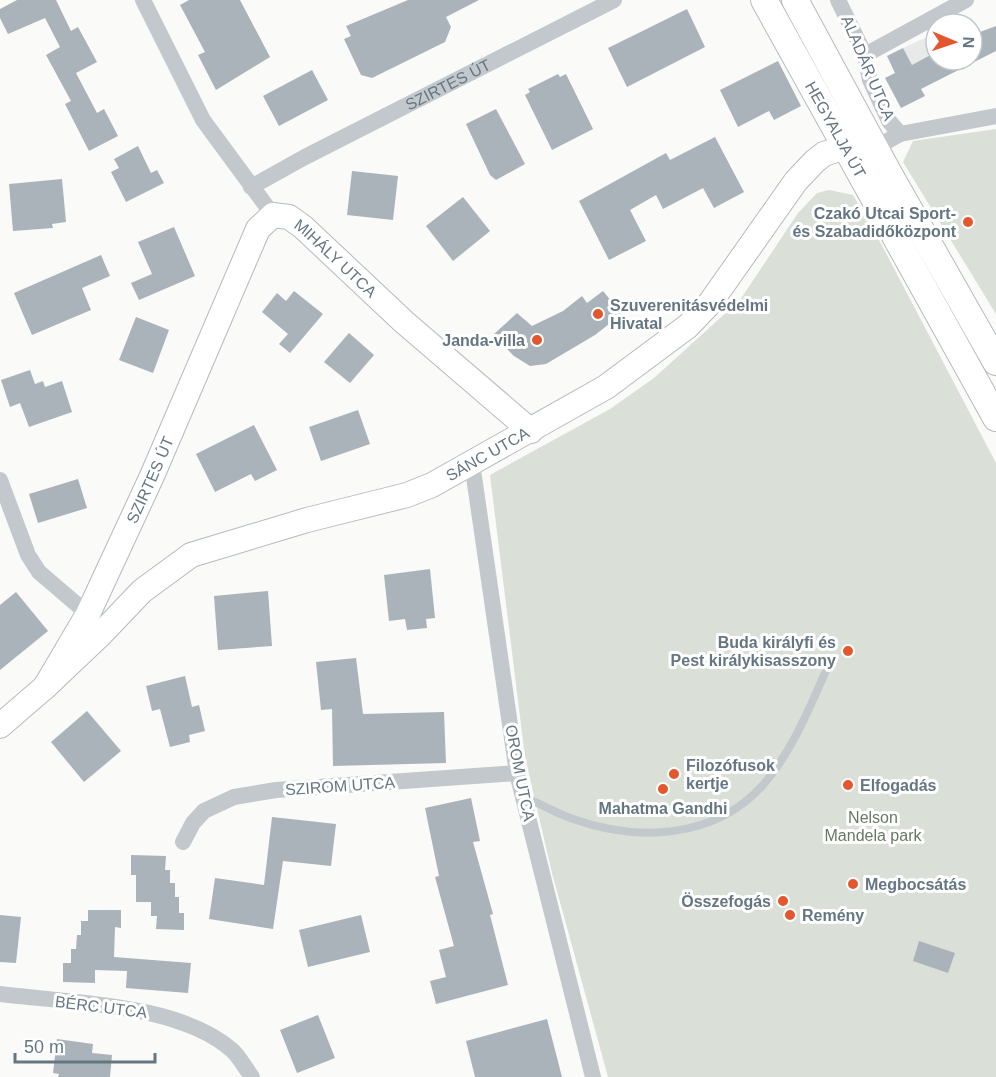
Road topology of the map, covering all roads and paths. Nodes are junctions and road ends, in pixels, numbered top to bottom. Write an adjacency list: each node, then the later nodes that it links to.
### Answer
1 (143, 0): 12 (street, MIHÁLY UTCA)
2 (614, 0): 12 (street, SZIRTES ÚT)
3 (764, 0): 10 (main road, HEGYALJA ÚT)
4 (795, 0): 11 (main road, HEGYALJA ÚT)
5 (838, 0): 7 (street, ALADÁR UTCA)
6 (966, 0): 7 (street)
7 (865, 55): 9 (street, ALADÁR UTCA)
8 (996, 116): 9 (street)
9 (900, 134): 11 (street)
10 (845, 147): 11 (street, SÁNC UTCA); 15 (main road, HEGYALJA ÚT); 16 (street, SÁNC UTCA)
11 (875, 148): 14 (main road, HEGYALJA ÚT)
12 (251, 187): 13 (street, MIHÁLY UTCA)
13 (273, 215): 16 (street, MIHÁLY UTCA); 19 (street, SZIRTES ÚT)
14 (996, 362)
15 (996, 418)
16 (531, 431): 17 (street, SÁNC UTCA)
17 (472, 463): 21 (street, SÁNC UTCA); 23 (street, OROM UTCA)
18 (0, 480): 19 (street)
19 (88, 614): 21 (street, SZIRTES ÚT)
20 (825, 673): 24 (lane)
21 (45, 687): 22 (street, SZIRTES ÚT)
22 (0, 726)
23 (517, 772): 24 (street, OROM UTCA); 25 (street, SZIROM UTCA)
24 (523, 796): 28 (street, OROM UTCA)
25 (183, 842)
26 (0, 994): 27 (street, BÉRC UTCA)
27 (252, 1077)
28 (593, 1077)

